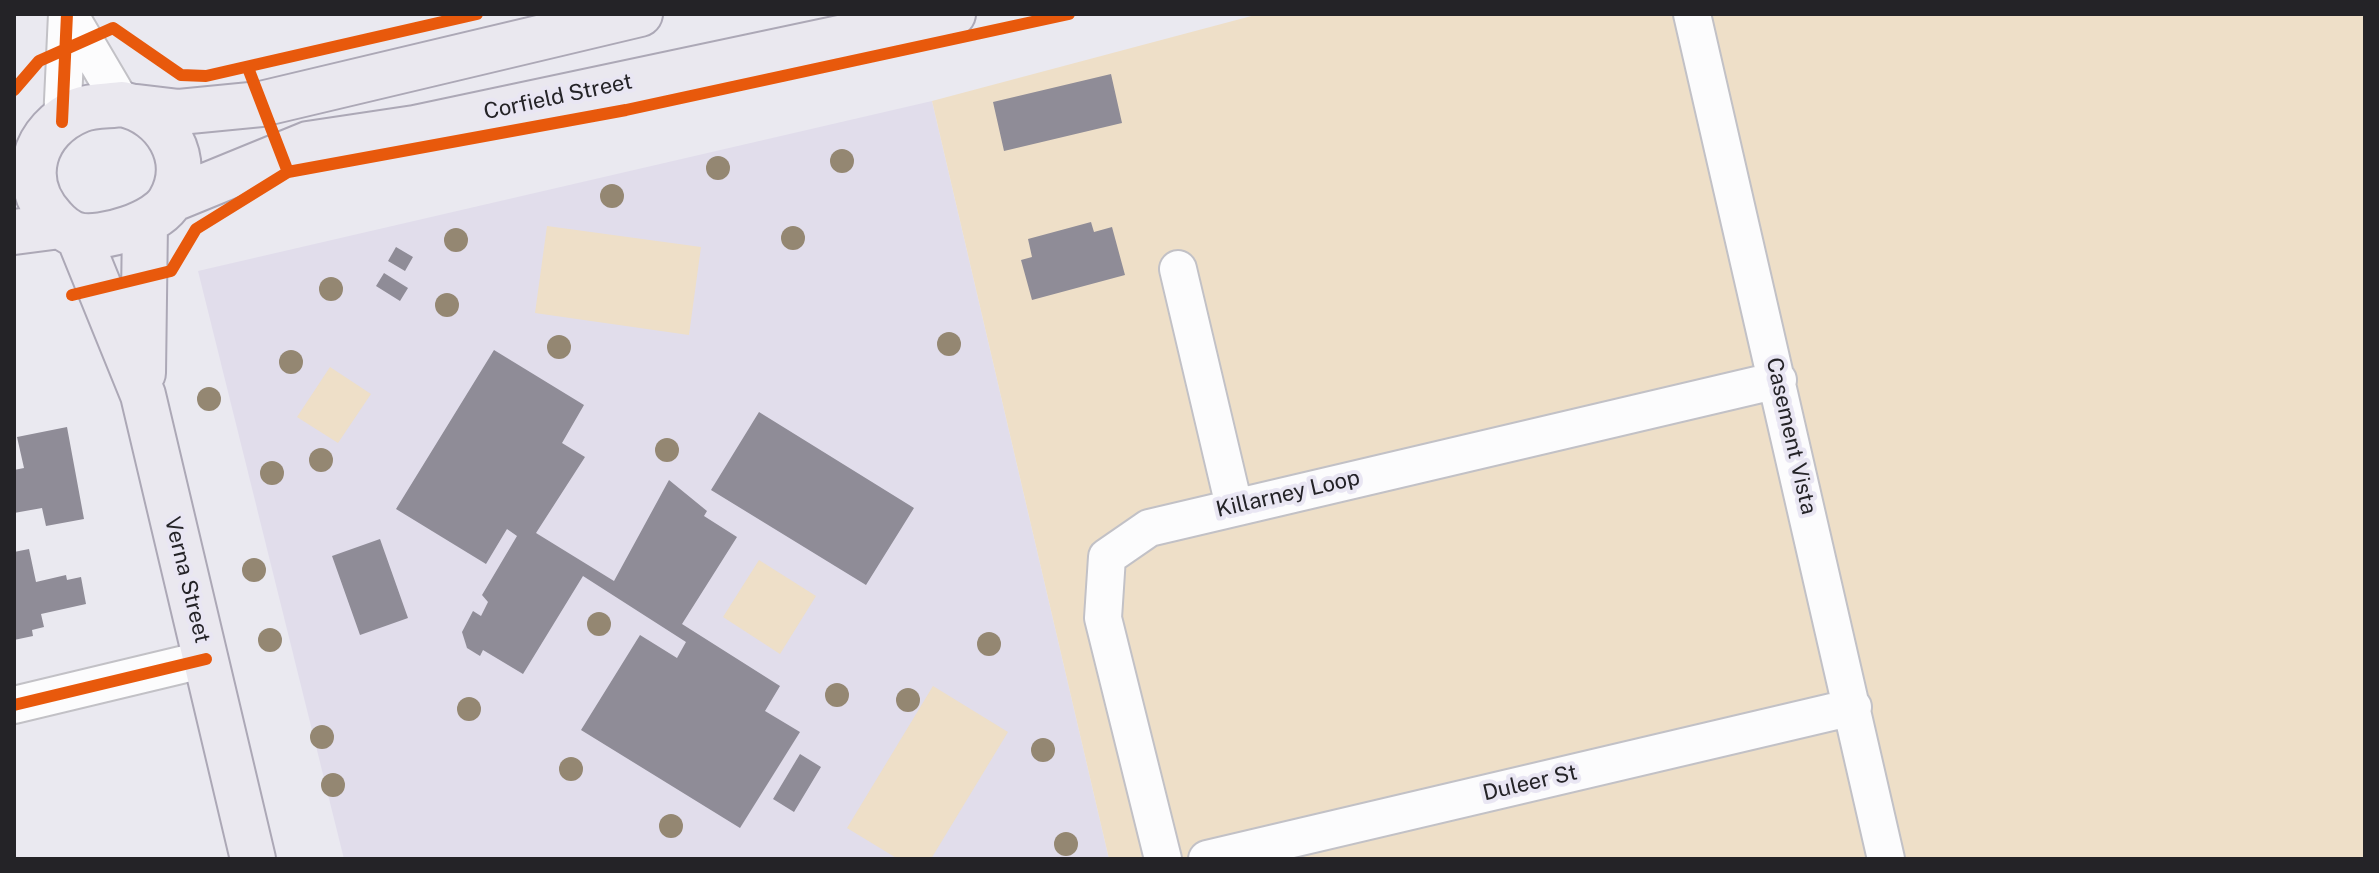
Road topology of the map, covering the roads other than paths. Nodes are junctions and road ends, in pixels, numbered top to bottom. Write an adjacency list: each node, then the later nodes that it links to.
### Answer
1 (68, 14): 5 (street); 6 (street)
2 (640, 14): 5 (main road)
3 (953, 14): 7 (main road, Corfield Street)
4 (1692, 14): 11 (street, Casement Vista)
5 (129, 106): 6 (main road); 7 (main road)
6 (42, 133): 8 (main road)
7 (158, 212): 8 (main road); 12 (main road, Verna Street)
8 (69, 230): 9 (main road); 12 (main road, Verna Street)
9 (14, 232)
10 (1178, 269): 13 (street)
11 (1778, 380): 13 (street, Killarney Loop); 16 (street, Casement Vista)
12 (143, 395): 14 (main road, Verna Street)
13 (1234, 506): 18 (street, Killarney Loop)
14 (206, 659): 15 (street); 17 (main road, Verna Street)
15 (14, 705)
16 (1853, 707): 19 (street, Duleer St); 20 (street, Casement Vista)
17 (253, 859)
18 (1163, 859)
19 (1207, 859)
20 (1886, 859)

